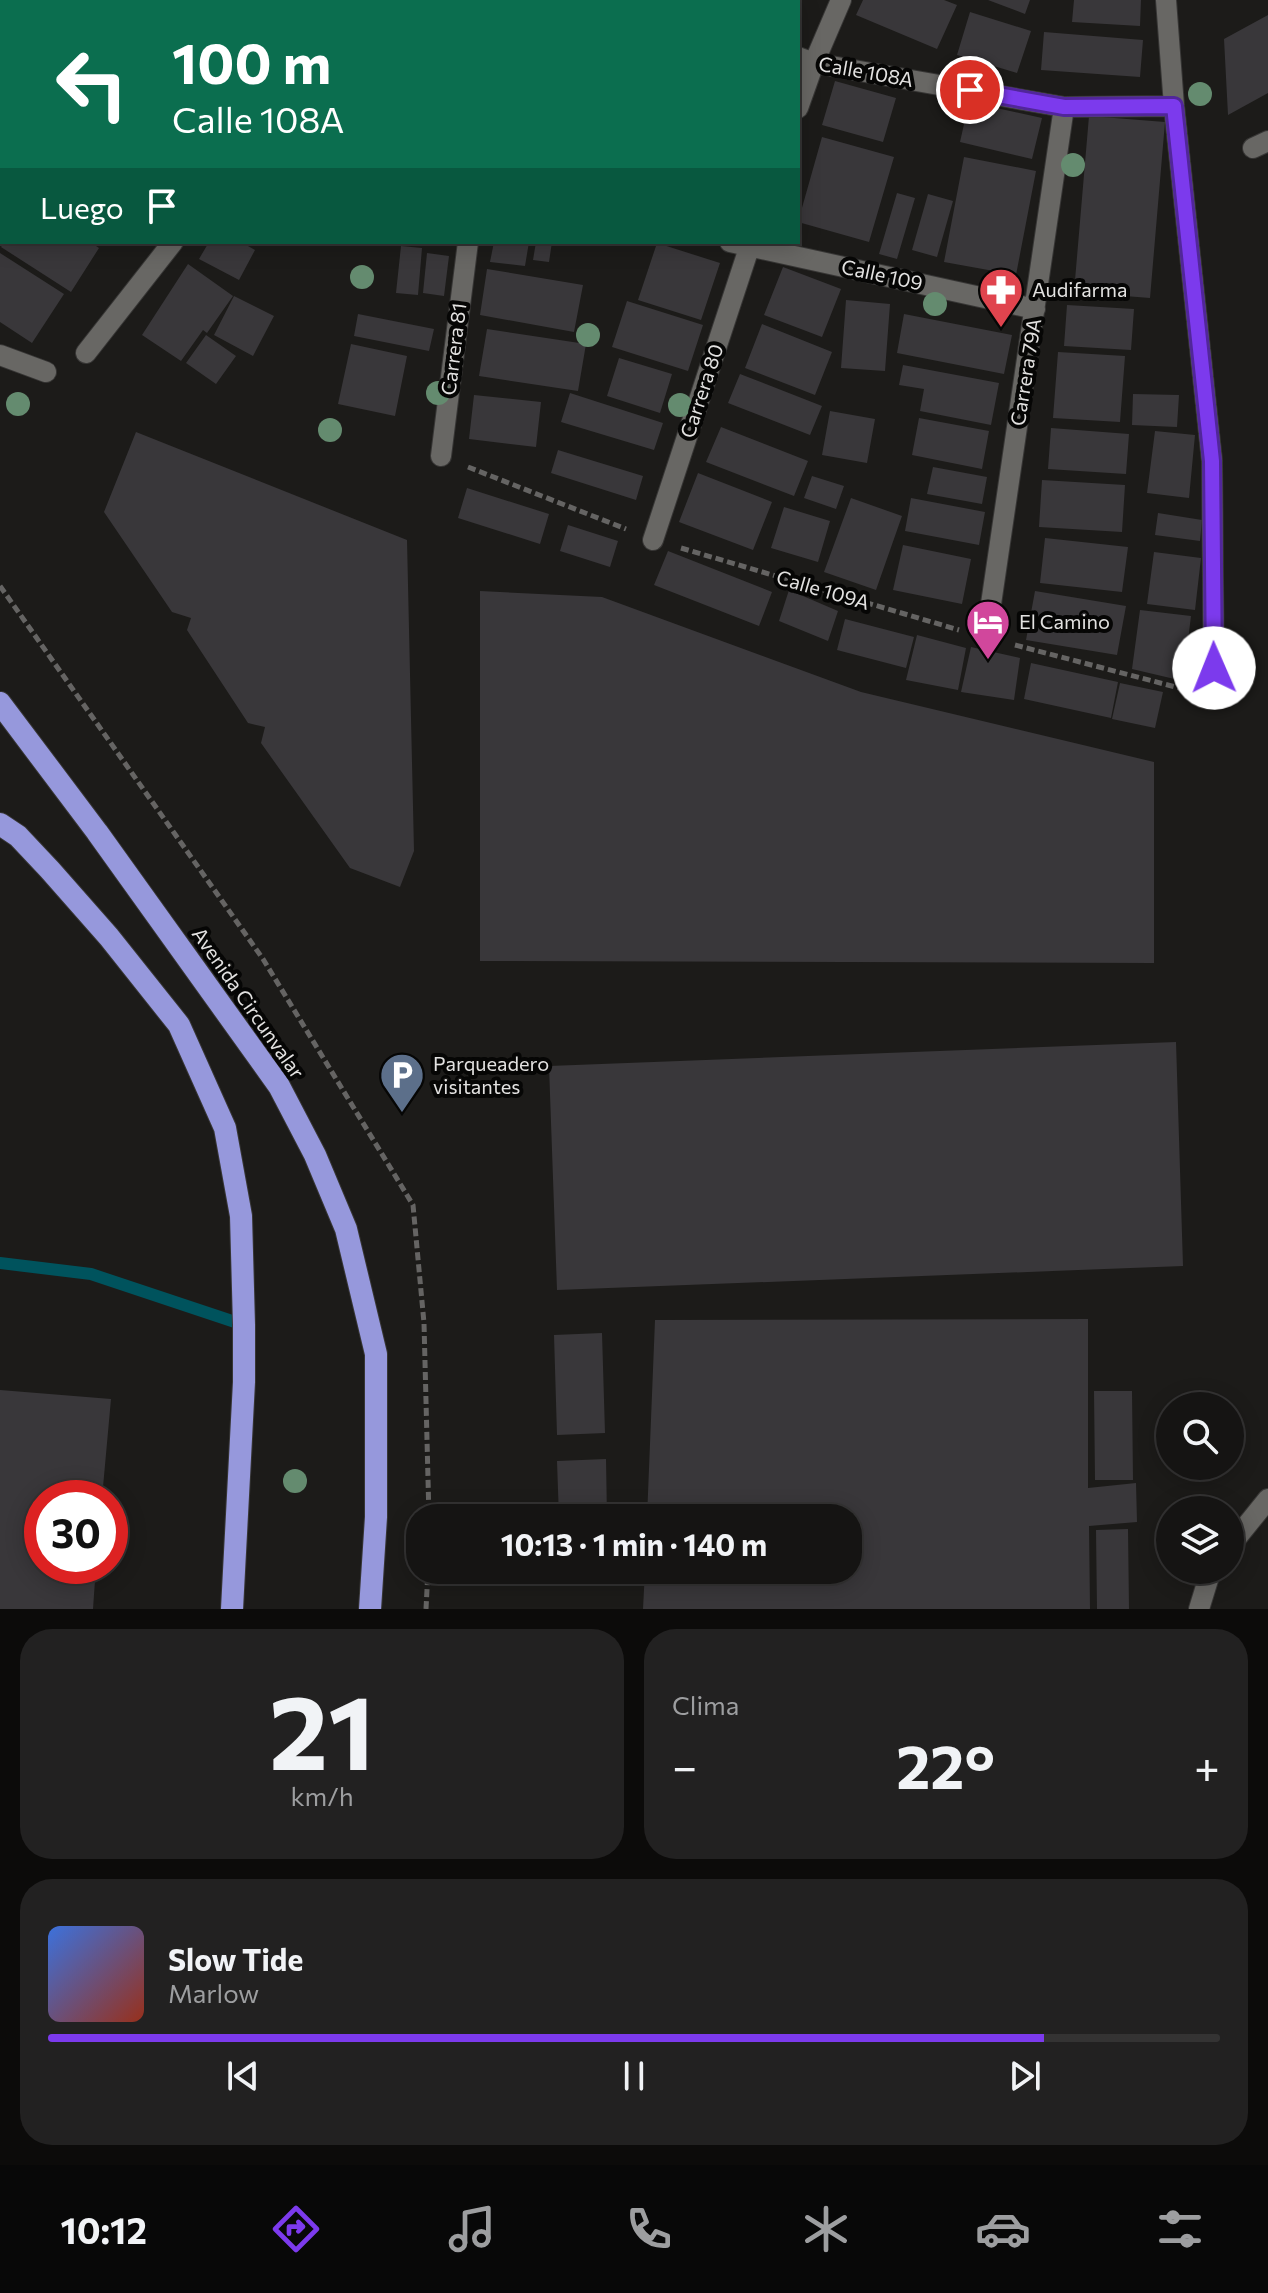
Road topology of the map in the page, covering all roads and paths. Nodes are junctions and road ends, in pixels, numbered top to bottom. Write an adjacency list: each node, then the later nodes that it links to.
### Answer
1 (841, 0): 3 (street)
2 (1166, 0): 5 (street)
3 (806, 60): 4 (street); 6 (street, Calle 108A)
4 (800, 96)
5 (1174, 106): 6 (street, Calle 108A); 18 (street)
6 (1064, 107): 11 (street, Carrera 79A)
7 (171, 244): 12 (street)
8 (468, 244): 15 (street, Carrera 81)
9 (744, 244): 16 (street, Carrera 80)
10 (748, 244): 11 (street, Calle 109)
11 (1035, 309): 17 (street, Carrera 79A)
12 (86, 353)
13 (0, 355): 14 (street)
14 (46, 372)
15 (441, 456): 16 (path, Calle 109A)
16 (653, 540): 17 (path, Calle 109A)
17 (986, 638): 18 (path, Calle 109A)
18 (1214, 697)
19 (0, 703): 26 (highway, Avenida Circunvalar)
20 (0, 824): 25 (highway)
21 (1268, 1499): 22 (street)
22 (1244, 1529)
23 (427, 1584): 27 (path)
24 (1207, 1584): 28 (street)
25 (232, 1609)
26 (370, 1609)
27 (426, 1609)
28 (1199, 1609)

